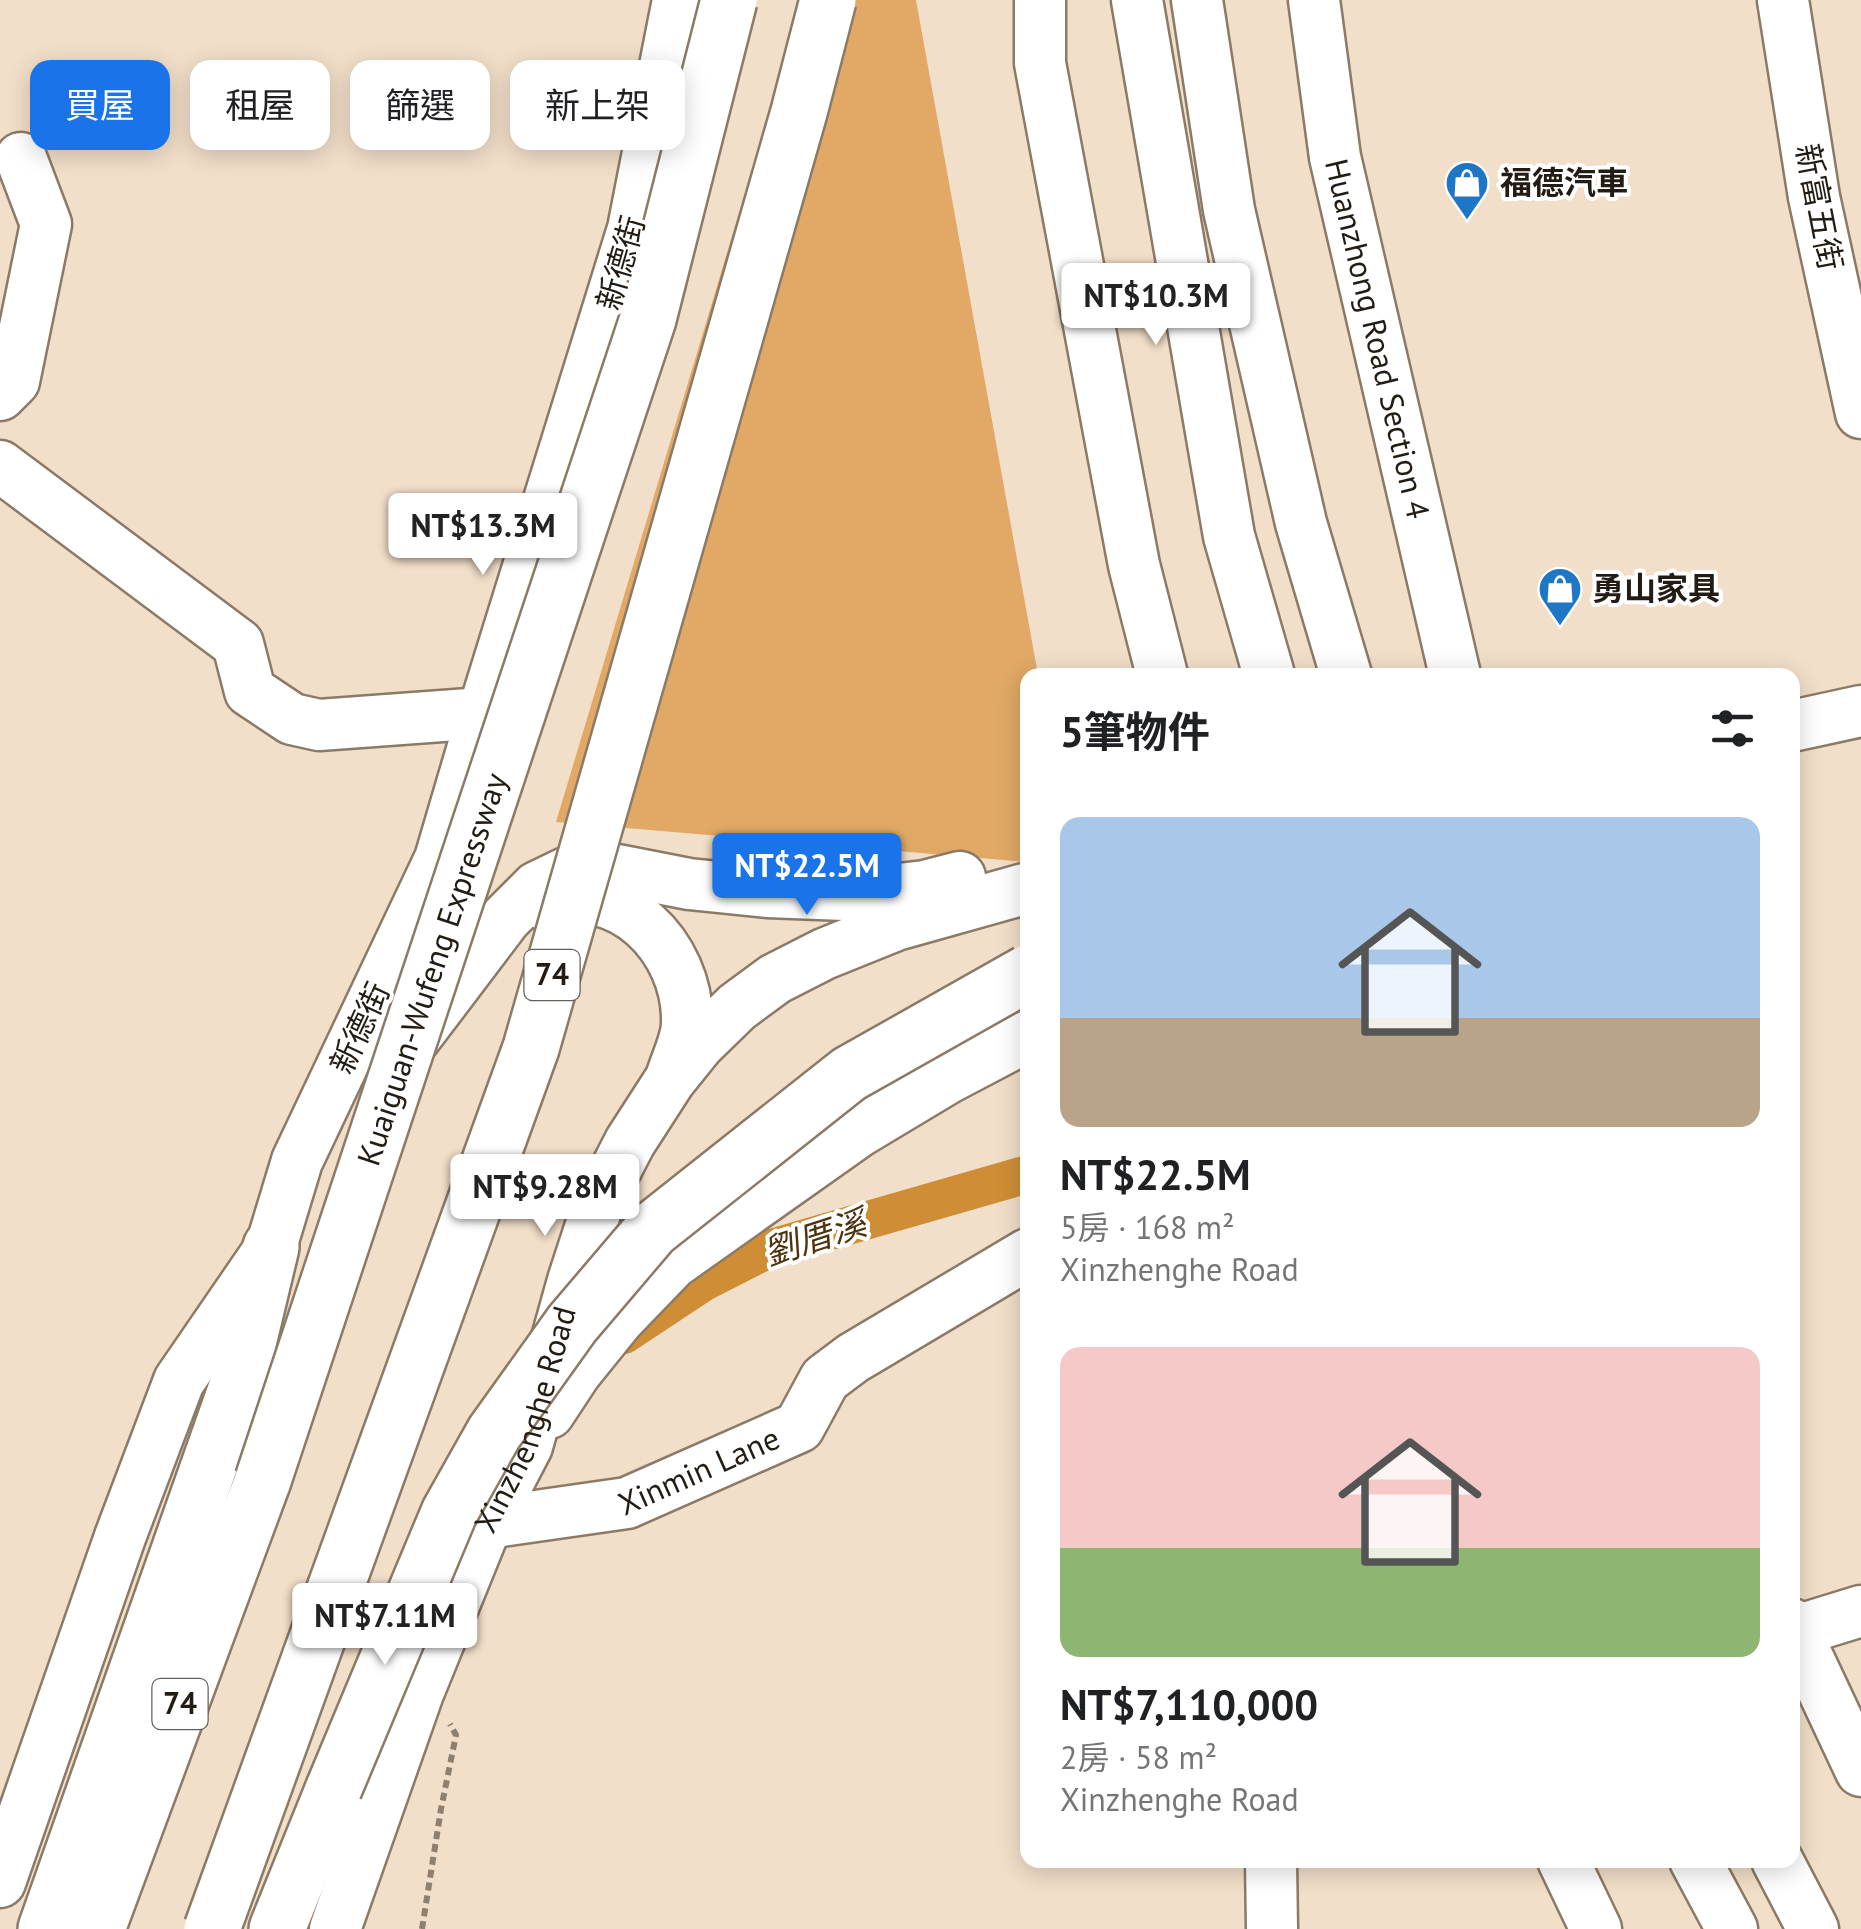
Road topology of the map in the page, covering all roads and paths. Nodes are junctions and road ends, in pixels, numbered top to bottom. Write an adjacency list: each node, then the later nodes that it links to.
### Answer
1 (729, 0): 44 (highway, Kuaiguan-Wufeng Expressway / 74, bridge)
2 (828, 0): 45 (highway, 74, bridge)
3 (1015, 0): 10 (street)
4 (1040, 0): 10 (street)
5 (1137, 0): 16 (street)
6 (1197, 0): 17 (street)
7 (1314, 0): 18 (street, Huanzhong Road Section 4)
8 (1784, 0): 13 (street, 新富五街)
9 (672, 9): 20 (street, 新德街)
10 (1040, 63): 15 (street)
11 (21, 158): 12 (street)
12 (0, 395)
13 (1861, 413)
14 (0, 466): 20 (street)
15 (1160, 668)
16 (1266, 668)
17 (1344, 668)
18 (1453, 668)
19 (1861, 711): 21 (street)
20 (483, 713): 28 (street, 新德街)
21 (1800, 724)
22 (1020, 861): 24 (street)
23 (1020, 890): 27 (street, Xinzhenghe Road)
24 (506, 918): 27 (street); 28 (street)
25 (1020, 978): 46 (highway, bridge)
26 (1020, 1040): 31 (street)
27 (670, 1080): 31 (street, Xinzhenghe Road)
28 (297, 1161): 29 (street, 新德街)
29 (272, 1246): 42 (street, 新德街); 43 (highway)
30 (1020, 1259): 32 (street, Xinmin Lane)
31 (527, 1446): 32 (street, Xinzhenghe Road)
32 (487, 1524): 36 (street, Xinzhenghe Road)
33 (1861, 1611): 34 (street)
34 (1800, 1626)
35 (1800, 1641): 37 (street)
36 (418, 1693): 47 (street, Xinzhenghe Road); 48 (path)
37 (1861, 1770)
38 (1271, 1868): 49 (street)
39 (1567, 1868): 50 (street)
40 (1699, 1868): 51 (street)
41 (1781, 1868): 52 (street)
42 (0, 1882)
43 (46, 1929)
44 (97, 1929)
45 (212, 1929)
46 (277, 1929)
47 (335, 1929)
48 (422, 1929)
49 (1272, 1929)
50 (1596, 1929)
51 (1732, 1929)
52 (1813, 1929)

